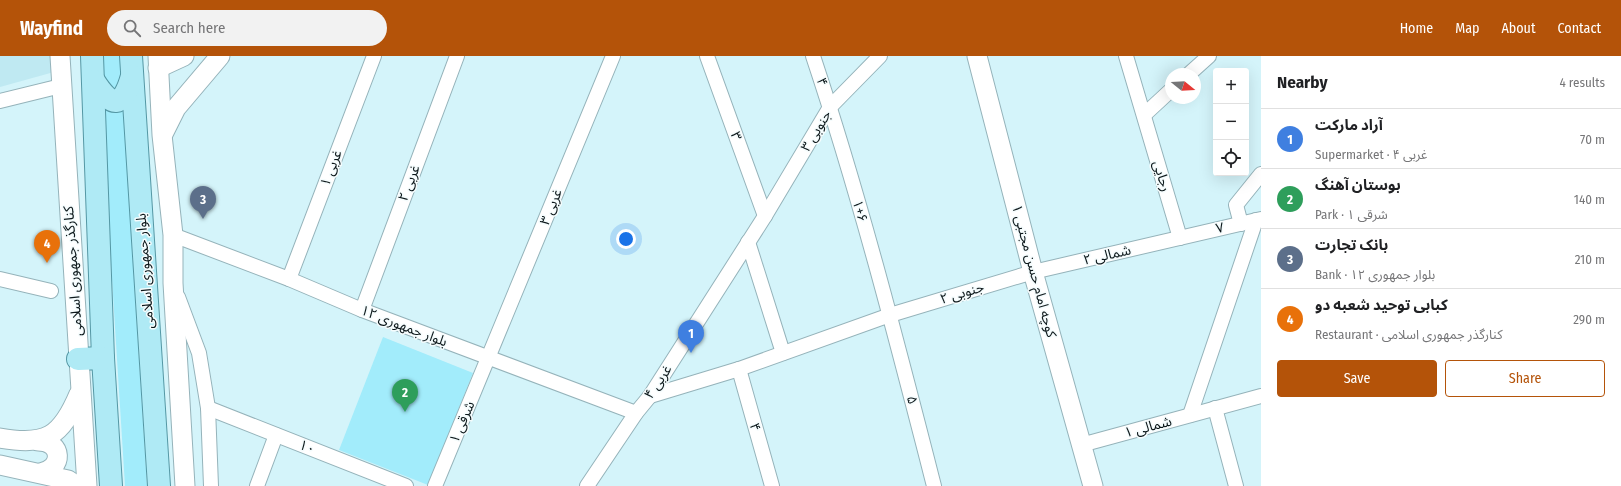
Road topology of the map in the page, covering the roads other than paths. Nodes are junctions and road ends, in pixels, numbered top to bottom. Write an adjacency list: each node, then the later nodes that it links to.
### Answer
1 (60, 56): 18 (street, کنارگذر جمهوری اسلامی)
2 (92, 56): 17 (main road)
3 (184, 56): 14 (street)
4 (220, 56): 23 (street)
5 (374, 56): 33 (street, ۱ غربی)
6 (457, 56): 36 (street, ۲ غربی)
7 (613, 56): 40 (street, ۳ غربی)
8 (707, 56): 25 (street, ۳)
9 (813, 56): 21 (street, ۴)
10 (880, 56): 21 (street, ۳ جنوبی)
11 (977, 56): 31 (street, کوچه امام حسن مجتبی ۱)
12 (1126, 56): 22 (street, رجایی)
13 (1208, 56): 16 (street)
14 (158, 62): 23 (street)
15 (132, 66): 17 (main road); 59 (main road, بلوار جمهوری اسلامی)
16 (1195, 68)
17 (94, 81): 39 (main road)
18 (61, 86): 20 (street); 41 (street, کنارگذر جمهوری اسلامی)
19 (1165, 96): 22 (street)
20 (0, 101)
21 (830, 107): 25 (street, ۳ جنوبی); 37 (street, ۱+۶)
22 (1144, 115): 29 (street, رجایی)
23 (162, 135): 28 (street)
24 (1261, 174): 27 (street)
25 (765, 216): 30 (street, ۴ غربی)
26 (1258, 220): 27 (street, ۷); 49 (street)
27 (1241, 224): 29 (street, ۷)
28 (173, 235): 33 (street, بلوار جمهوری ۱۲); 34 (street)
29 (1180, 238): 31 (street, ۲ شمالی)
30 (748, 242): 38 (street); 44 (street, ۴ غربی)
31 (1033, 272): 37 (street, ۲ جنوبی); 53 (street, کوچه امام حسن مجتبی ۱)
32 (0, 279): 35 (street)
33 (289, 279): 36 (street, بلوار جمهوری ۱۲)
34 (172, 283): 46 (street); 60 (street)
35 (51, 290)
36 (362, 310): 40 (street, بلوار جمهوری ۱۲)
37 (890, 315): 38 (street, ۲ جنوبی); 67 (street, ۵)
38 (783, 353): 42 (street, ۲ جنوبی)
39 (103, 358): 41 (main road); 58 (main road)
40 (489, 358): 48 (street, بلوار جمهوری ۱۲); 64 (street, شرقی ۱)
41 (78, 359): 43 (street, کنارگذر جمهوری اسلامی)
42 (739, 369): 44 (street, ۲ جنوبی); 66 (street, ۴)
43 (80, 391): 52 (street); 57 (street, کنارگذر جمهوری اسلامی)
44 (650, 396): 48 (street, ۴ غربی)
45 (1261, 396): 47 (street, ۱ شمالی)
46 (208, 408): 50 (street, ۱۰); 61 (street)
47 (1215, 408): 49 (street, ۱ شمالی); 69 (street)
48 (636, 413): 65 (street, ۴ غربی)
49 (1190, 415): 53 (street, ۱ شمالی)
50 (276, 435): 62 (street); 63 (street, ۱۰)
51 (0, 438): 52 (street)
52 (38, 441): 55 (street)
53 (1081, 445): 68 (street, کوچه امام حسن مجتبی ۱)
54 (0, 465): 55 (street)
55 (40, 473): 56 (street)
56 (77, 486)
57 (86, 486)
58 (112, 486)
59 (159, 486)
60 (185, 486)
61 (211, 486)
62 (257, 486)
63 (406, 486)
64 (435, 486)
65 (587, 486)
66 (772, 486)
67 (934, 486)
68 (1093, 486)
69 (1236, 486)

